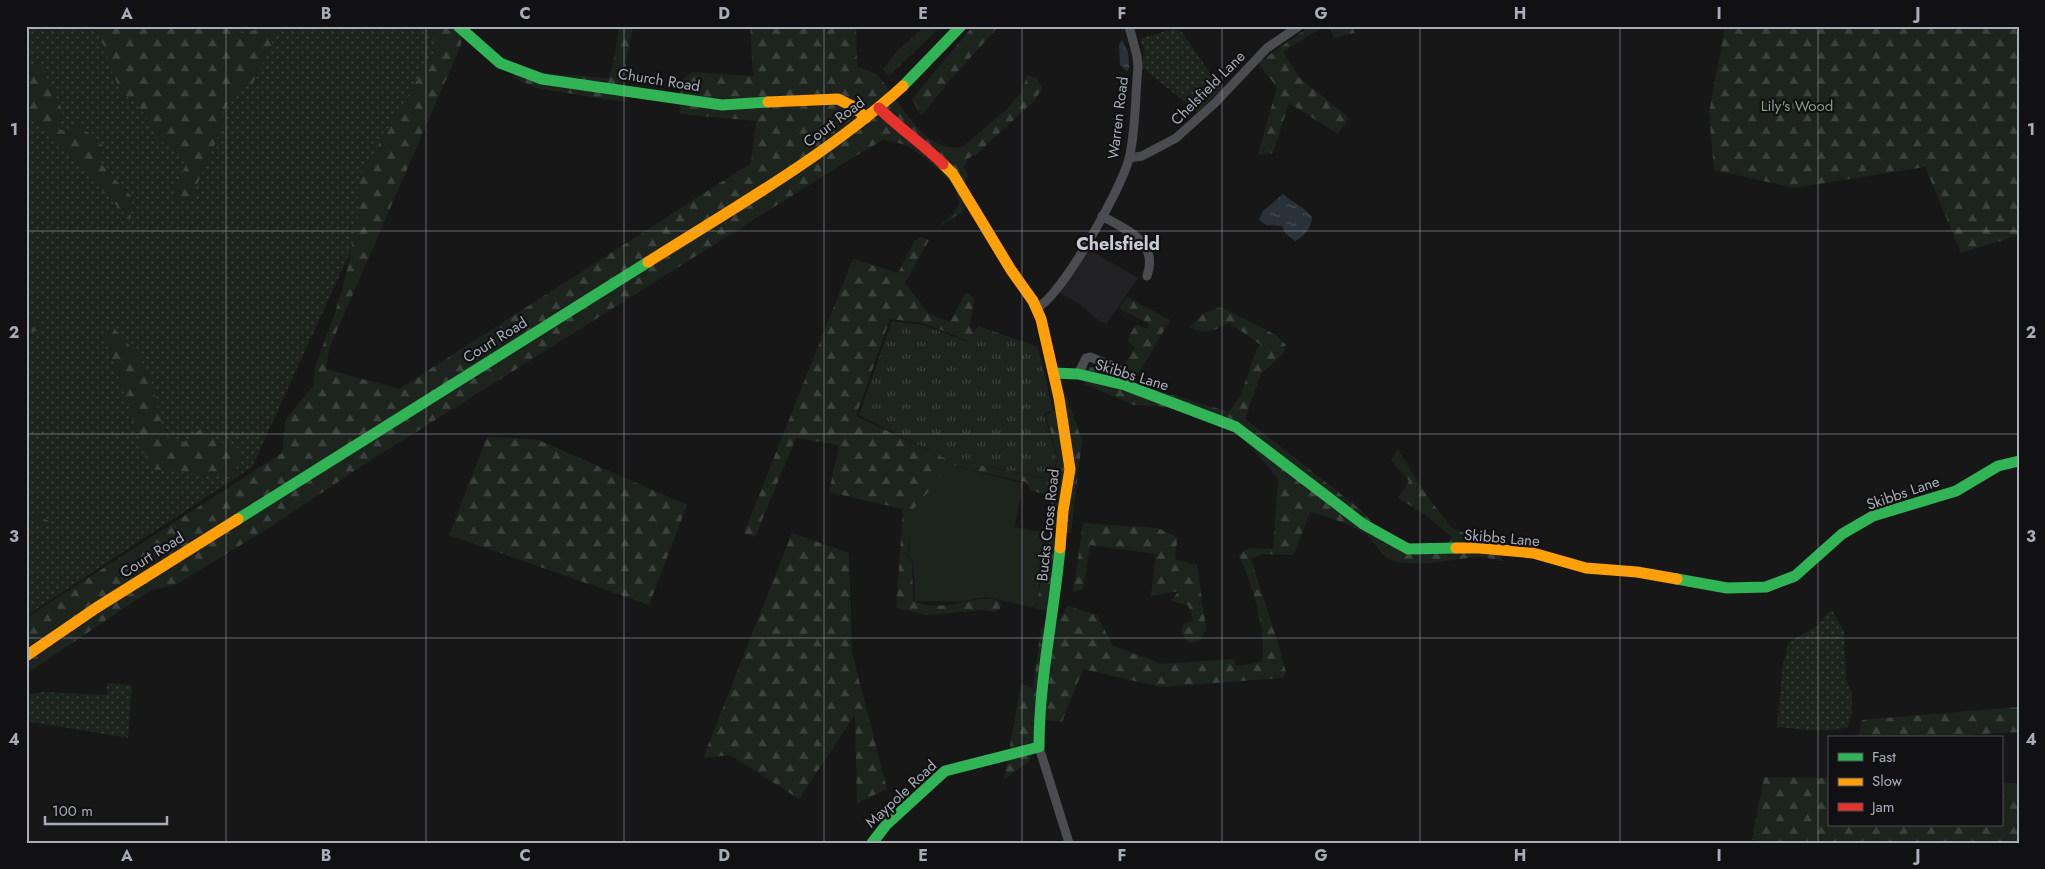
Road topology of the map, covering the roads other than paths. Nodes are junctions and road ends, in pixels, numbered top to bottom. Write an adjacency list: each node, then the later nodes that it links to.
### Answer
1 (458, 26): 6 (street, Church Road)
2 (961, 26): 5 (street, Court Road)
3 (1129, 26): 7 (street, Warren Road)
4 (1299, 26): 7 (street, Chelsfield Lane)
5 (879, 108): 6 (street, Court Road); 10 (street)
6 (866, 118): 15 (street, Court Road)
7 (1129, 158): 8 (street, Warren Road)
8 (1102, 216): 9 (street); 10 (street, Warren Road)
9 (1147, 276)
10 (1037, 308): 12 (street, Bucks Cross Road)
11 (1113, 366): 13 (street)
12 (1054, 373): 13 (street, Skibbs Lane); 16 (street, Bucks Cross Road)
13 (1078, 374): 14 (street, Skibbs Lane)
14 (2019, 461)
15 (26, 656)
16 (1039, 747): 17 (street, Maypole Road); 18 (street)
17 (872, 843)
18 (1069, 843)

